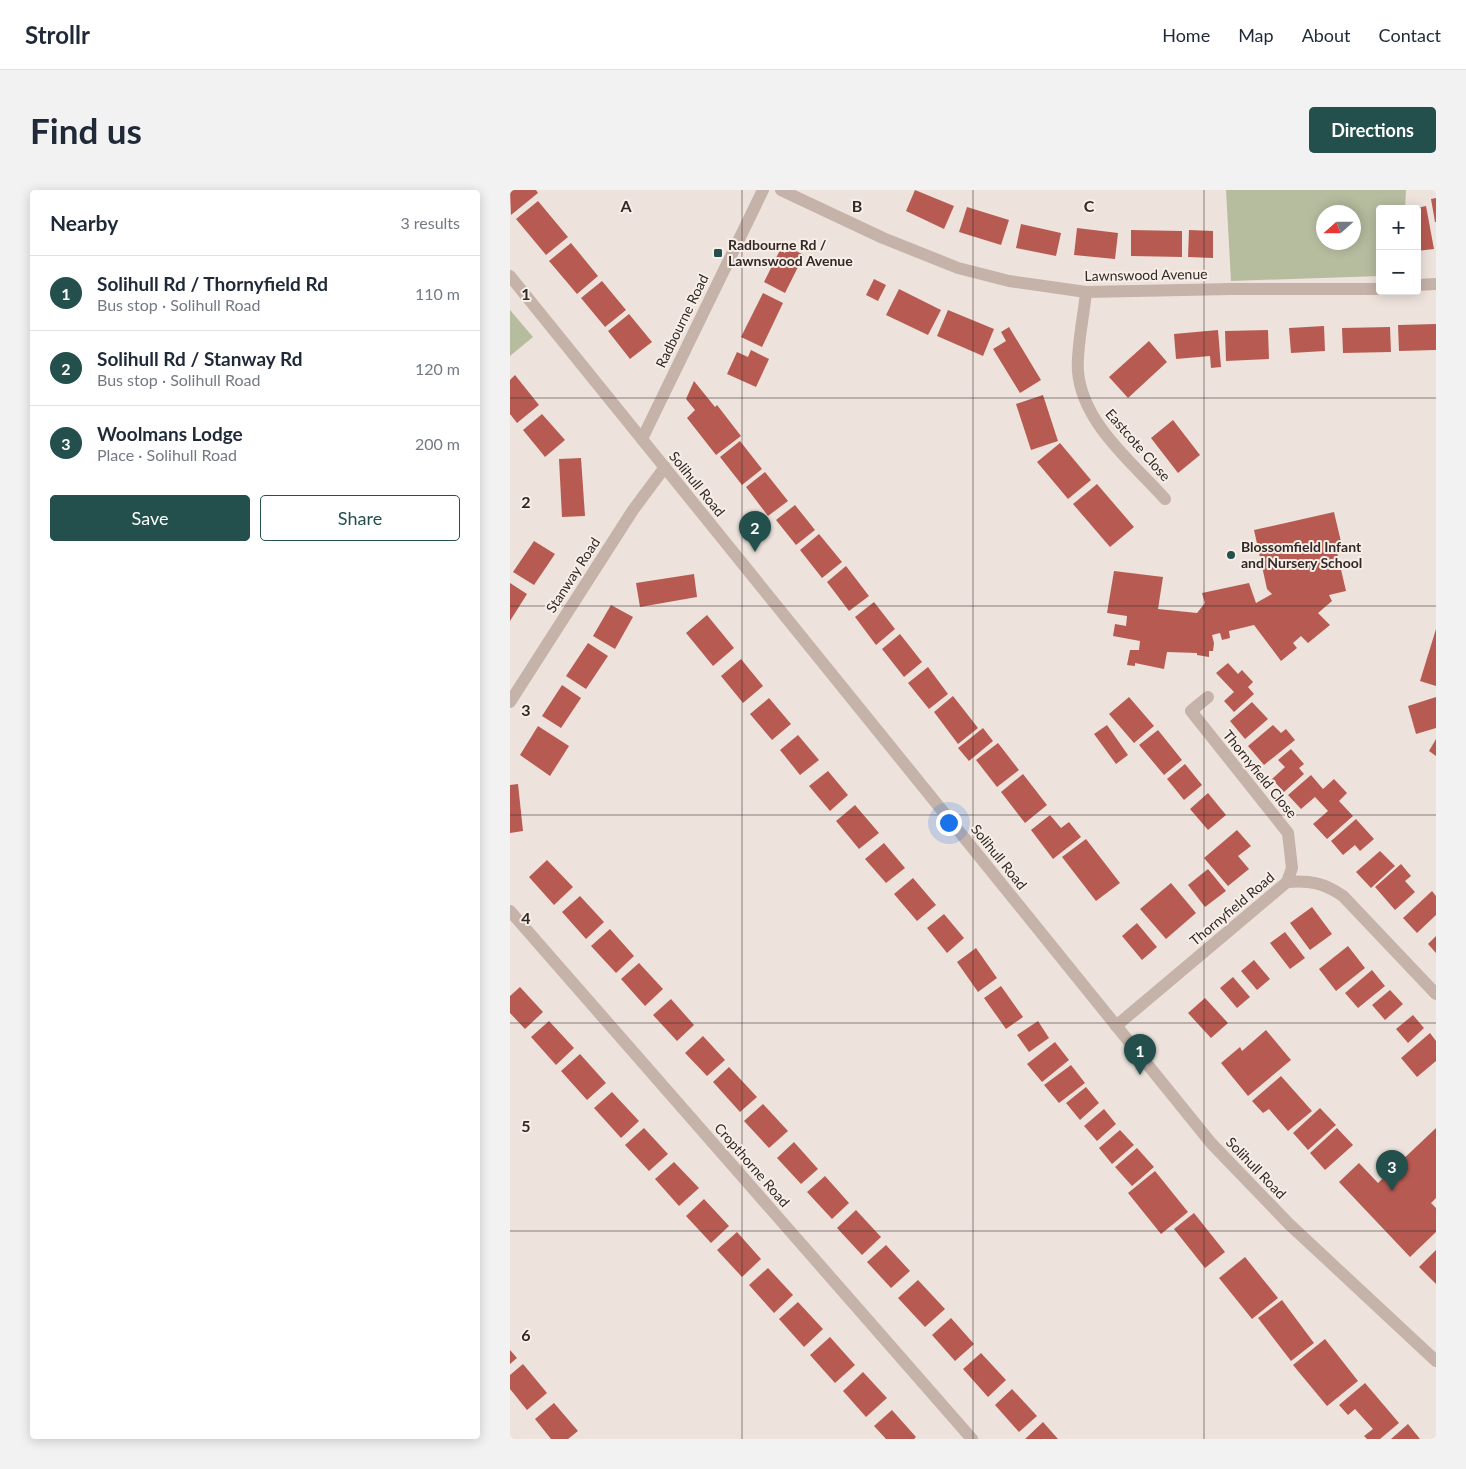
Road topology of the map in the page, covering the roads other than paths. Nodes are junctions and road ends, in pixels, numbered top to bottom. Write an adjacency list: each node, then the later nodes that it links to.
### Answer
1 (763, 190): 8 (street, Radbourne Road)
2 (780, 190): 7 (street, Lawnswood Avenue)
3 (510, 276): 8 (street, Solihull Road)
4 (1436, 284): 5 (street)
5 (1421, 286)
6 (1376, 289): 7 (street, Lawnswood Avenue)
7 (1086, 292): 10 (street, Eastcote Close)
8 (642, 439): 9 (street, Solihull Road)
9 (665, 467): 12 (street, Stanway Road); 16 (street, Solihull Road)
10 (1165, 499)
11 (1208, 697): 13 (street, Thornyfield Close)
12 (510, 702)
13 (1287, 882): 15 (street, Thornyfield Road); 16 (street, Thornyfield Road)
14 (510, 911): 18 (street, Cropthorne Road)
15 (1436, 994)
16 (1116, 1026): 17 (street, Solihull Road)
17 (1436, 1361)
18 (972, 1439)

